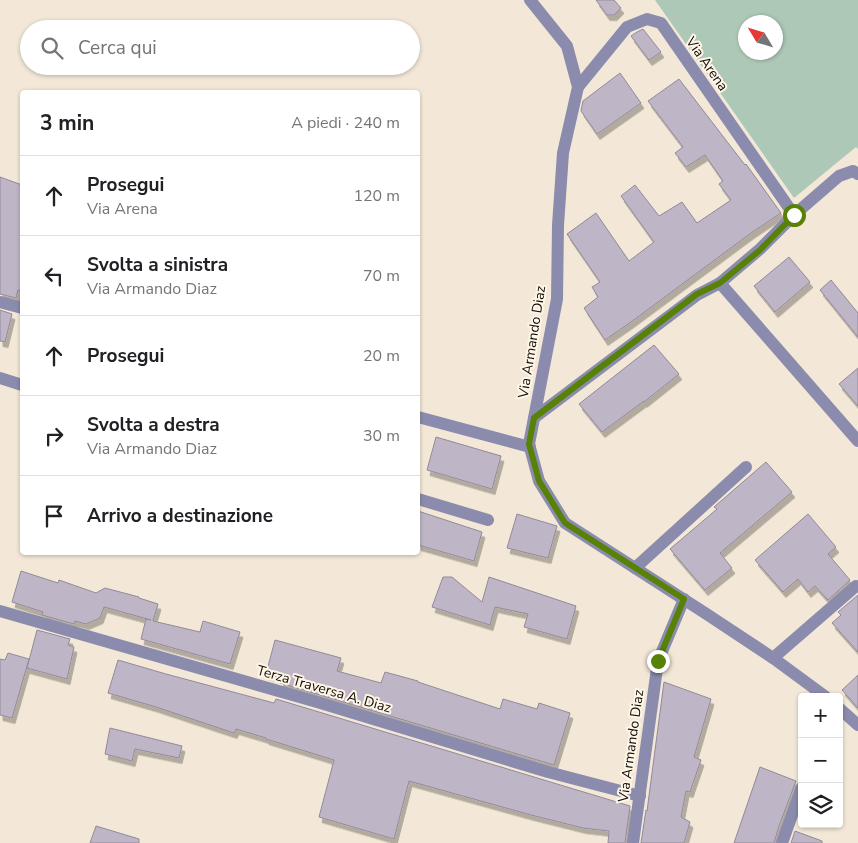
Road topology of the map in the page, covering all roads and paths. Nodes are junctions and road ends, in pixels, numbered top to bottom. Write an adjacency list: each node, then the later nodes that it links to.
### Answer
1 (530, 0): 2 (street, Via Armando Diaz)
2 (578, 87): 4 (street, Via Arena); 11 (street, Via Armando Diaz)
3 (858, 174): 4 (street)
4 (794, 215): 5 (street)
5 (720, 283): 11 (street); 12 (street)
6 (0, 302): 7 (street)
7 (20, 307)
8 (0, 378): 9 (street)
9 (20, 384)
10 (420, 418): 13 (street)
11 (534, 418): 13 (street, Via Armando Diaz)
12 (858, 441)
13 (530, 447): 17 (street, Via Armando Diaz)
14 (746, 467): 17 (street)
15 (420, 500): 16 (street)
16 (488, 520)
17 (635, 568): 19 (street, Via Armando Diaz)
18 (856, 586): 21 (street)
19 (684, 599): 21 (street, Via Armando Diaz); 25 (street, Via Armando Diaz)
20 (0, 611): 25 (street, Terza Traversa A. Diaz)
21 (773, 658): 22 (street, Via Armando Diaz)
22 (821, 693)
23 (843, 712): 24 (street)
24 (858, 725)
25 (640, 796): 27 (street, Via Armando Diaz)
26 (798, 798): 28 (street)
27 (633, 843)
28 (782, 843)

